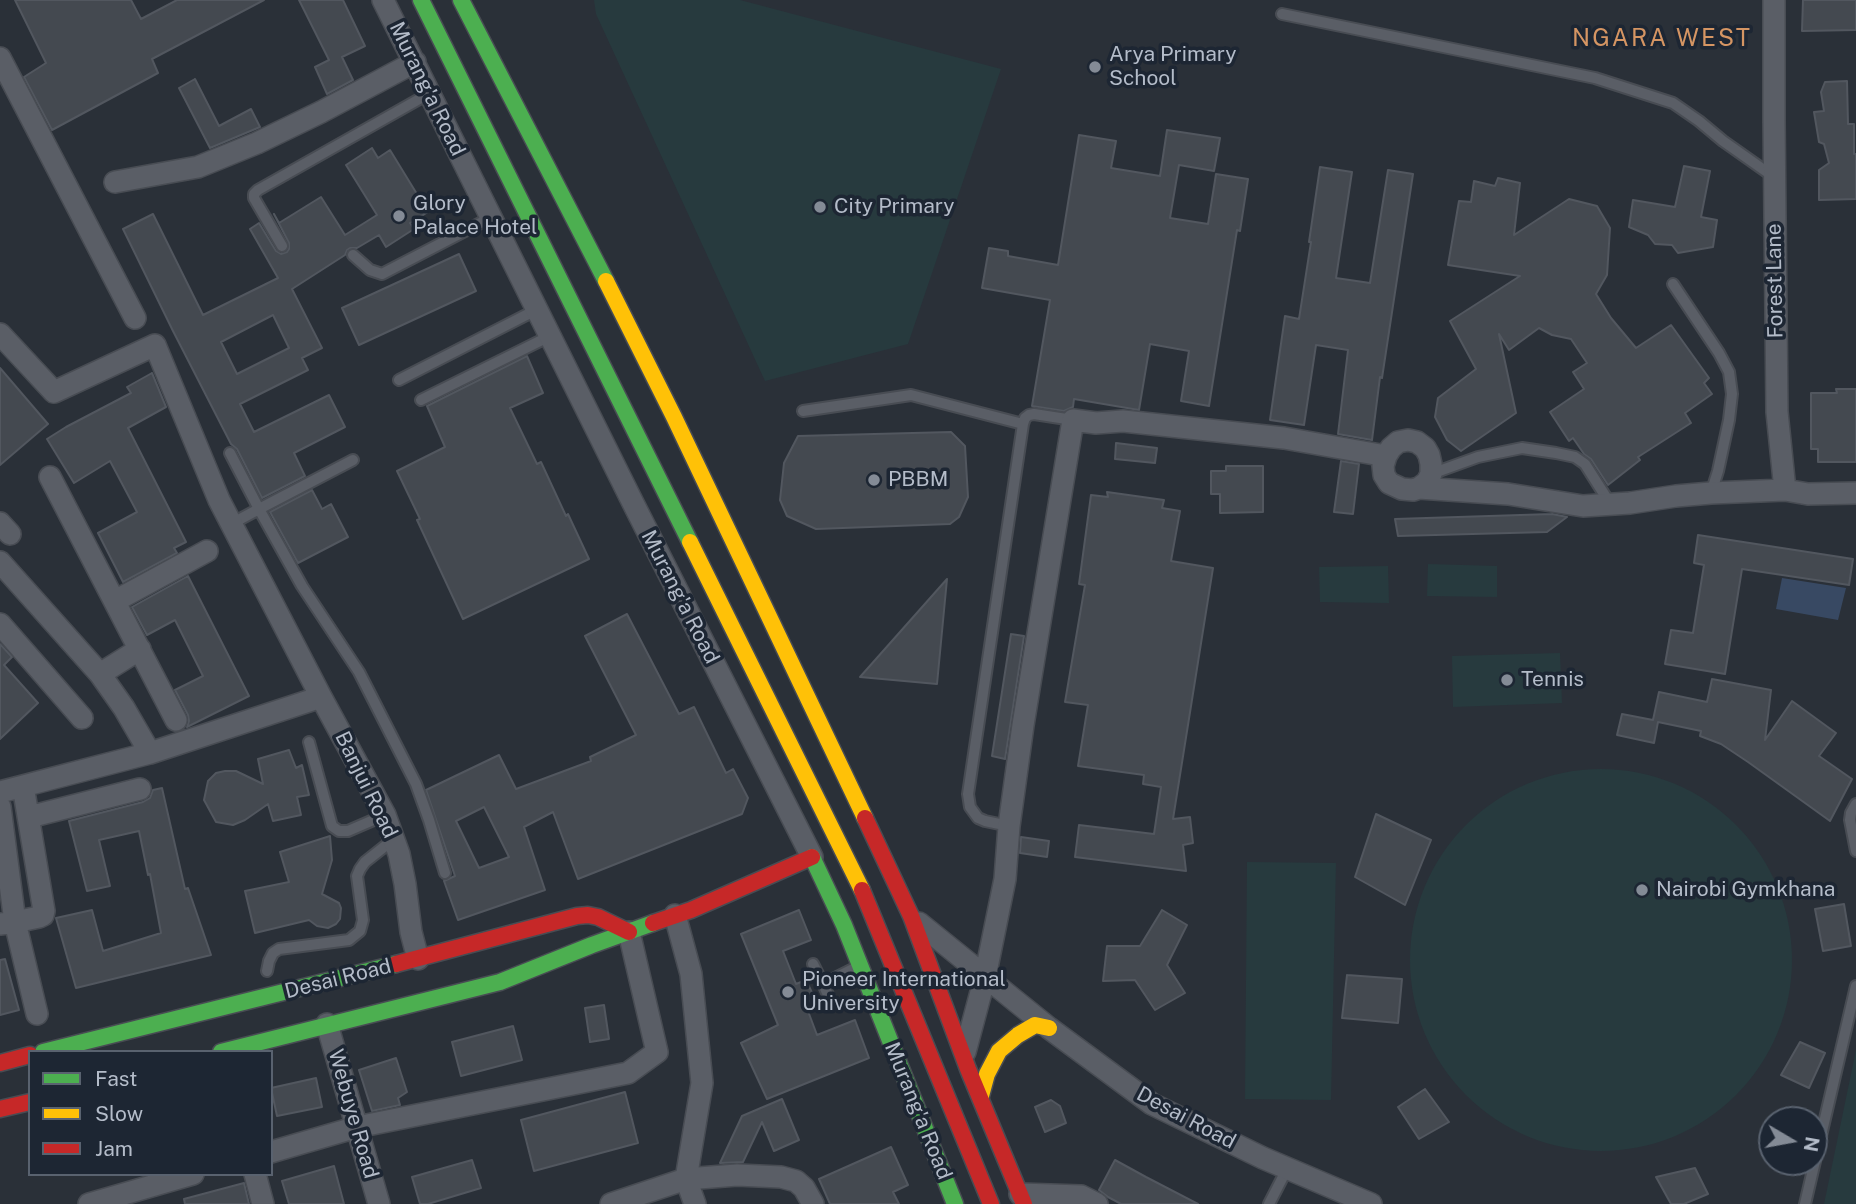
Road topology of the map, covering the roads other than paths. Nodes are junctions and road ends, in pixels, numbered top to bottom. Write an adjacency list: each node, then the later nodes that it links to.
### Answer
1 (383, 0): 7 (street, Murang'a Road)
2 (421, 0): 99 (main road, Murang'a Road)
3 (461, 0): 61 (main road)
4 (1774, 0): 9 (street, Forest Lane)
5 (1282, 14): 9 (lane)
6 (0, 58): 16 (street)
7 (415, 62): 8 (street, Murang'a Road); 10 (street)
8 (430, 93): 11 (street, Murang'a Road); 12 (lane)
9 (1774, 177): 29 (street, Forest Lane)
10 (115, 182)
11 (490, 218): 13 (lane); 15 (street, Murang'a Road)
12 (282, 246)
13 (353, 254)
14 (1673, 284): 30 (lane)
15 (536, 310): 18 (street, Murang'a Road); 19 (lane)
16 (135, 318)
17 (0, 334): 34 (street, Banjui Road)
18 (550, 336): 20 (lane); 56 (street, Murang'a Road)
19 (399, 380)
20 (421, 400)
21 (803, 411): 23 (lane)
22 (1073, 421): 23 (lane); 25 (street); 53 (street)
23 (1023, 424): 53 (lane)
24 (230, 453): 33 (lane)
25 (1386, 456): 28 (street); 28 (street)
26 (353, 460): 33 (lane)
27 (50, 477): 37 (street)
28 (1425, 481): 32 (street); 32 (lane)
29 (1785, 490): 30 (street); 31 (street)
30 (1712, 493): 32 (street)
31 (1856, 493)
32 (1611, 505)
33 (260, 509): 34 (lane); 57 (lane)
34 (231, 524): 41 (street, Banjui Road)
35 (207, 551): 37 (street)
36 (0, 562): 40 (street)
37 (115, 601): 39 (street)
38 (0, 624): 42 (street)
39 (140, 649): 40 (street); 43 (street)
40 (100, 674): 45 (street)
41 (321, 697): 45 (street); 51 (street, Banjui Road)
42 (82, 719)
43 (176, 720)
44 (309, 742): 51 (lane)
45 (150, 753): 46 (street)
46 (23, 786): 48 (street); 52 (street)
47 (140, 789): 52 (street)
48 (0, 792)
49 (1856, 804): 55 (lane)
50 (0, 807): 59 (street)
51 (385, 815): 54 (street, Banjui Road)
52 (29, 817): 58 (street)
53 (1009, 826): 68 (street)
54 (394, 839): 64 (street, Banjui Road); 67 (lane)
55 (1856, 851)
56 (812, 857): 60 (main road, Desai Road); 66 (main road, Murang'a Road)
57 (445, 873)
58 (41, 885): 59 (street); 62 (street)
59 (12, 890): 62 (street)
60 (675, 915): 63 (main road, Desai Road); 88 (street)
61 (911, 916): 68 (street, Desai Road); 78 (main road)
62 (7, 923): 72 (street)
63 (629, 932): 64 (main road, Desai Road); 73 (main road, Desai Road); 83 (street)
64 (418, 959): 75 (main road, Desai Road)
65 (813, 964): 69 (lane)
66 (859, 965): 69 (lane); 98 (main road, Murang'a Road)
67 (267, 971)
68 (985, 977): 74 (street, Desai Road); 78 (street)
69 (823, 984): 71 (lane)
70 (1856, 986): 102 (lane)
71 (831, 1001)
72 (37, 1014)
73 (327, 1024): 76 (main road, Desai Road); 83 (street, Webuye Road)
74 (1049, 1028): 80 (main road); 85 (street, Desai Road)
75 (51, 1050)
76 (229, 1050)
77 (28, 1056): 79 (main road)
78 (964, 1057): 80 (main road)
79 (0, 1063)
80 (981, 1096): 90 (main road)
81 (28, 1102): 82 (main road)
82 (0, 1109)
83 (357, 1127): 84 (street); 94 (street, Webuye Road)
84 (273, 1151)
85 (1287, 1169): 91 (street, Desai Road); 101 (lane)
86 (186, 1176): 89 (street)
87 (256, 1176): 93 (street)
88 (686, 1180): 95 (street); 96 (street); 97 (street)
89 (142, 1189): 92 (street)
90 (1022, 1199): 100 (street)
91 (1367, 1203)
92 (89, 1204)
93 (263, 1204)
94 (379, 1204)
95 (611, 1204)
96 (695, 1204)
97 (813, 1204)
98 (955, 1204)
99 (991, 1204)
100 (1097, 1204)
101 (1269, 1204)
102 (1805, 1204)

